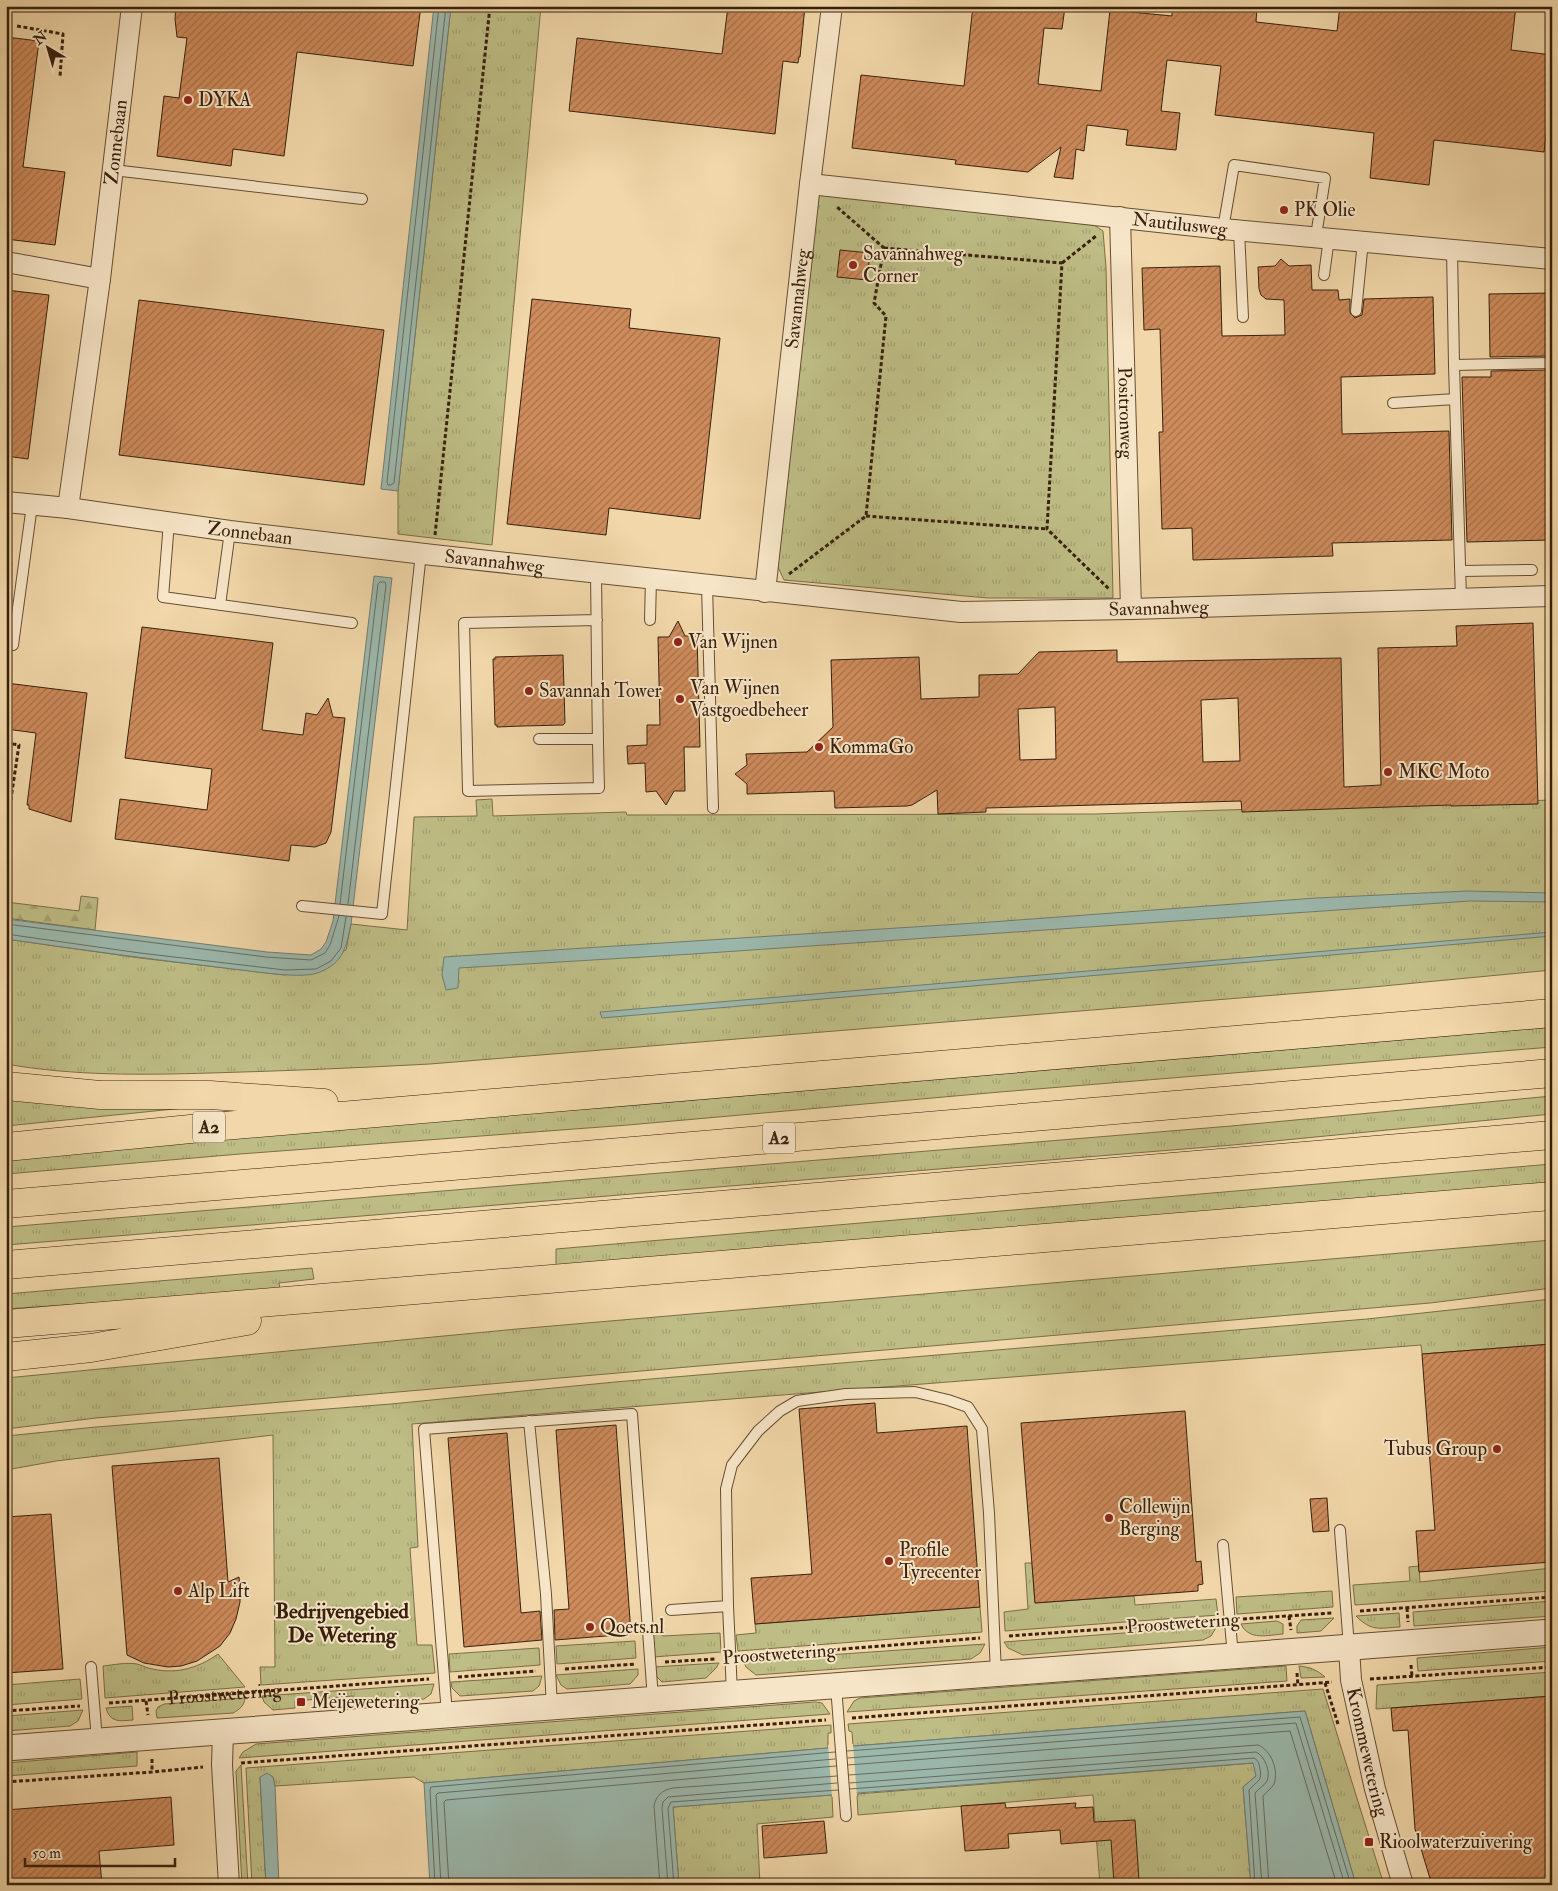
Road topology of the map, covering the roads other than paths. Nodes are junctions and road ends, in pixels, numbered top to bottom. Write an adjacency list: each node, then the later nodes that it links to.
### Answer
1 (132, 6): 3 (street, Zonnebaan)
2 (832, 6): 4 (street, Savannahweg)
3 (112, 170): 5 (lane); 14 (street, Zonnebaan)
4 (810, 184): 6 (street, Nautilusweg); 32 (street, Savannahweg)
5 (362, 199)
6 (1120, 217): 7 (street, Nautilusweg); 36 (street, Positronweg)
7 (1231, 229): 8 (street, Nautilusweg); 8 (lane); 16 (lane)
8 (1323, 237): 9 (street, Nautilusweg); 13 (lane)
9 (1362, 241): 10 (street, Nautilusweg); 15 (lane)
10 (1452, 249): 11 (street, Nautilusweg); 18 (lane)
11 (1552, 259)
12 (6, 262): 14 (street)
13 (1324, 275)
14 (100, 279): 23 (street, Zonnebaan)
15 (1356, 311)
16 (1243, 317)
17 (1552, 363): 18 (lane)
18 (1454, 366): 19 (lane)
19 (1455, 399): 20 (lane); 28 (lane)
20 (1393, 402)
21 (6, 502): 22 (street, Zonnebaan)
22 (32, 504): 23 (street, Zonnebaan); 40 (lane)
23 (68, 508): 24 (street, Zonnebaan)
24 (170, 522): 25 (street, Zonnebaan); 35 (lane)
25 (230, 531): 26 (street, Zonnebaan); 35 (lane)
26 (427, 554): 29 (street, Savannahweg); 44 (lane)
27 (1532, 570): 28 (lane)
28 (1461, 571): 34 (lane)
29 (596, 573): 30 (street, Savannahweg); 37 (lane)
30 (651, 579): 31 (street, Savannahweg); 38 (lane)
31 (707, 585): 32 (street, Savannahweg); 43 (lane)
32 (765, 592): 36 (street, Savannahweg)
33 (1552, 596): 34 (street, Savannahweg)
34 (1461, 599): 36 (street, Savannahweg)
35 (220, 605): 39 (lane)
36 (1131, 609)
37 (597, 620): 41 (lane); 41 (lane)
38 (650, 620)
39 (352, 623)
40 (13, 645)
41 (598, 738): 42 (lane)
42 (539, 739)
43 (713, 808)
44 (302, 906)
45 (1552, 1013): 48 (highway, A2)
46 (1552, 1073): 52 (highway, A2)
47 (6, 1086): 48 (highway, A2)
48 (412, 1109): 50 (highway, A2)
49 (1552, 1135): 53 (highway)
50 (6, 1147)
51 (1552, 1196): 54 (highway)
52 (6, 1204)
53 (6, 1265)
54 (411, 1291): 55 (highway); 56 (highway)
55 (6, 1324)
56 (6, 1357)
57 (529, 1422): 69 (lane); 70 (lane); 71 (lane)
58 (1340, 1530): 63 (lane)
59 (1223, 1545): 64 (lane)
60 (728, 1606): 61 (lane); 66 (lane); 68 (lane)
61 (670, 1610)
62 (1552, 1632): 63 (street, Proostwetering)
63 (1349, 1648): 64 (street, Proostwetering); 77 (street, Krommewetering)
64 (1233, 1656): 66 (street, Proostwetering)
65 (91, 1667): 73 (lane)
66 (996, 1674): 67 (street, Proostwetering)
67 (836, 1686): 68 (street, Proostwetering); 75 (lane, Proostwetering)
68 (732, 1694): 69 (street, Proostwetering)
69 (654, 1699): 70 (street, Proostwetering)
70 (552, 1707): 71 (street, Proostwetering)
71 (447, 1714): 72 (street, Proostwetering)
72 (223, 1731): 73 (street, Proostwetering); 76 (street)
73 (98, 1741): 74 (street, Proostwetering)
74 (6, 1748)
75 (846, 1816)
76 (229, 1885)
77 (1403, 1885)

